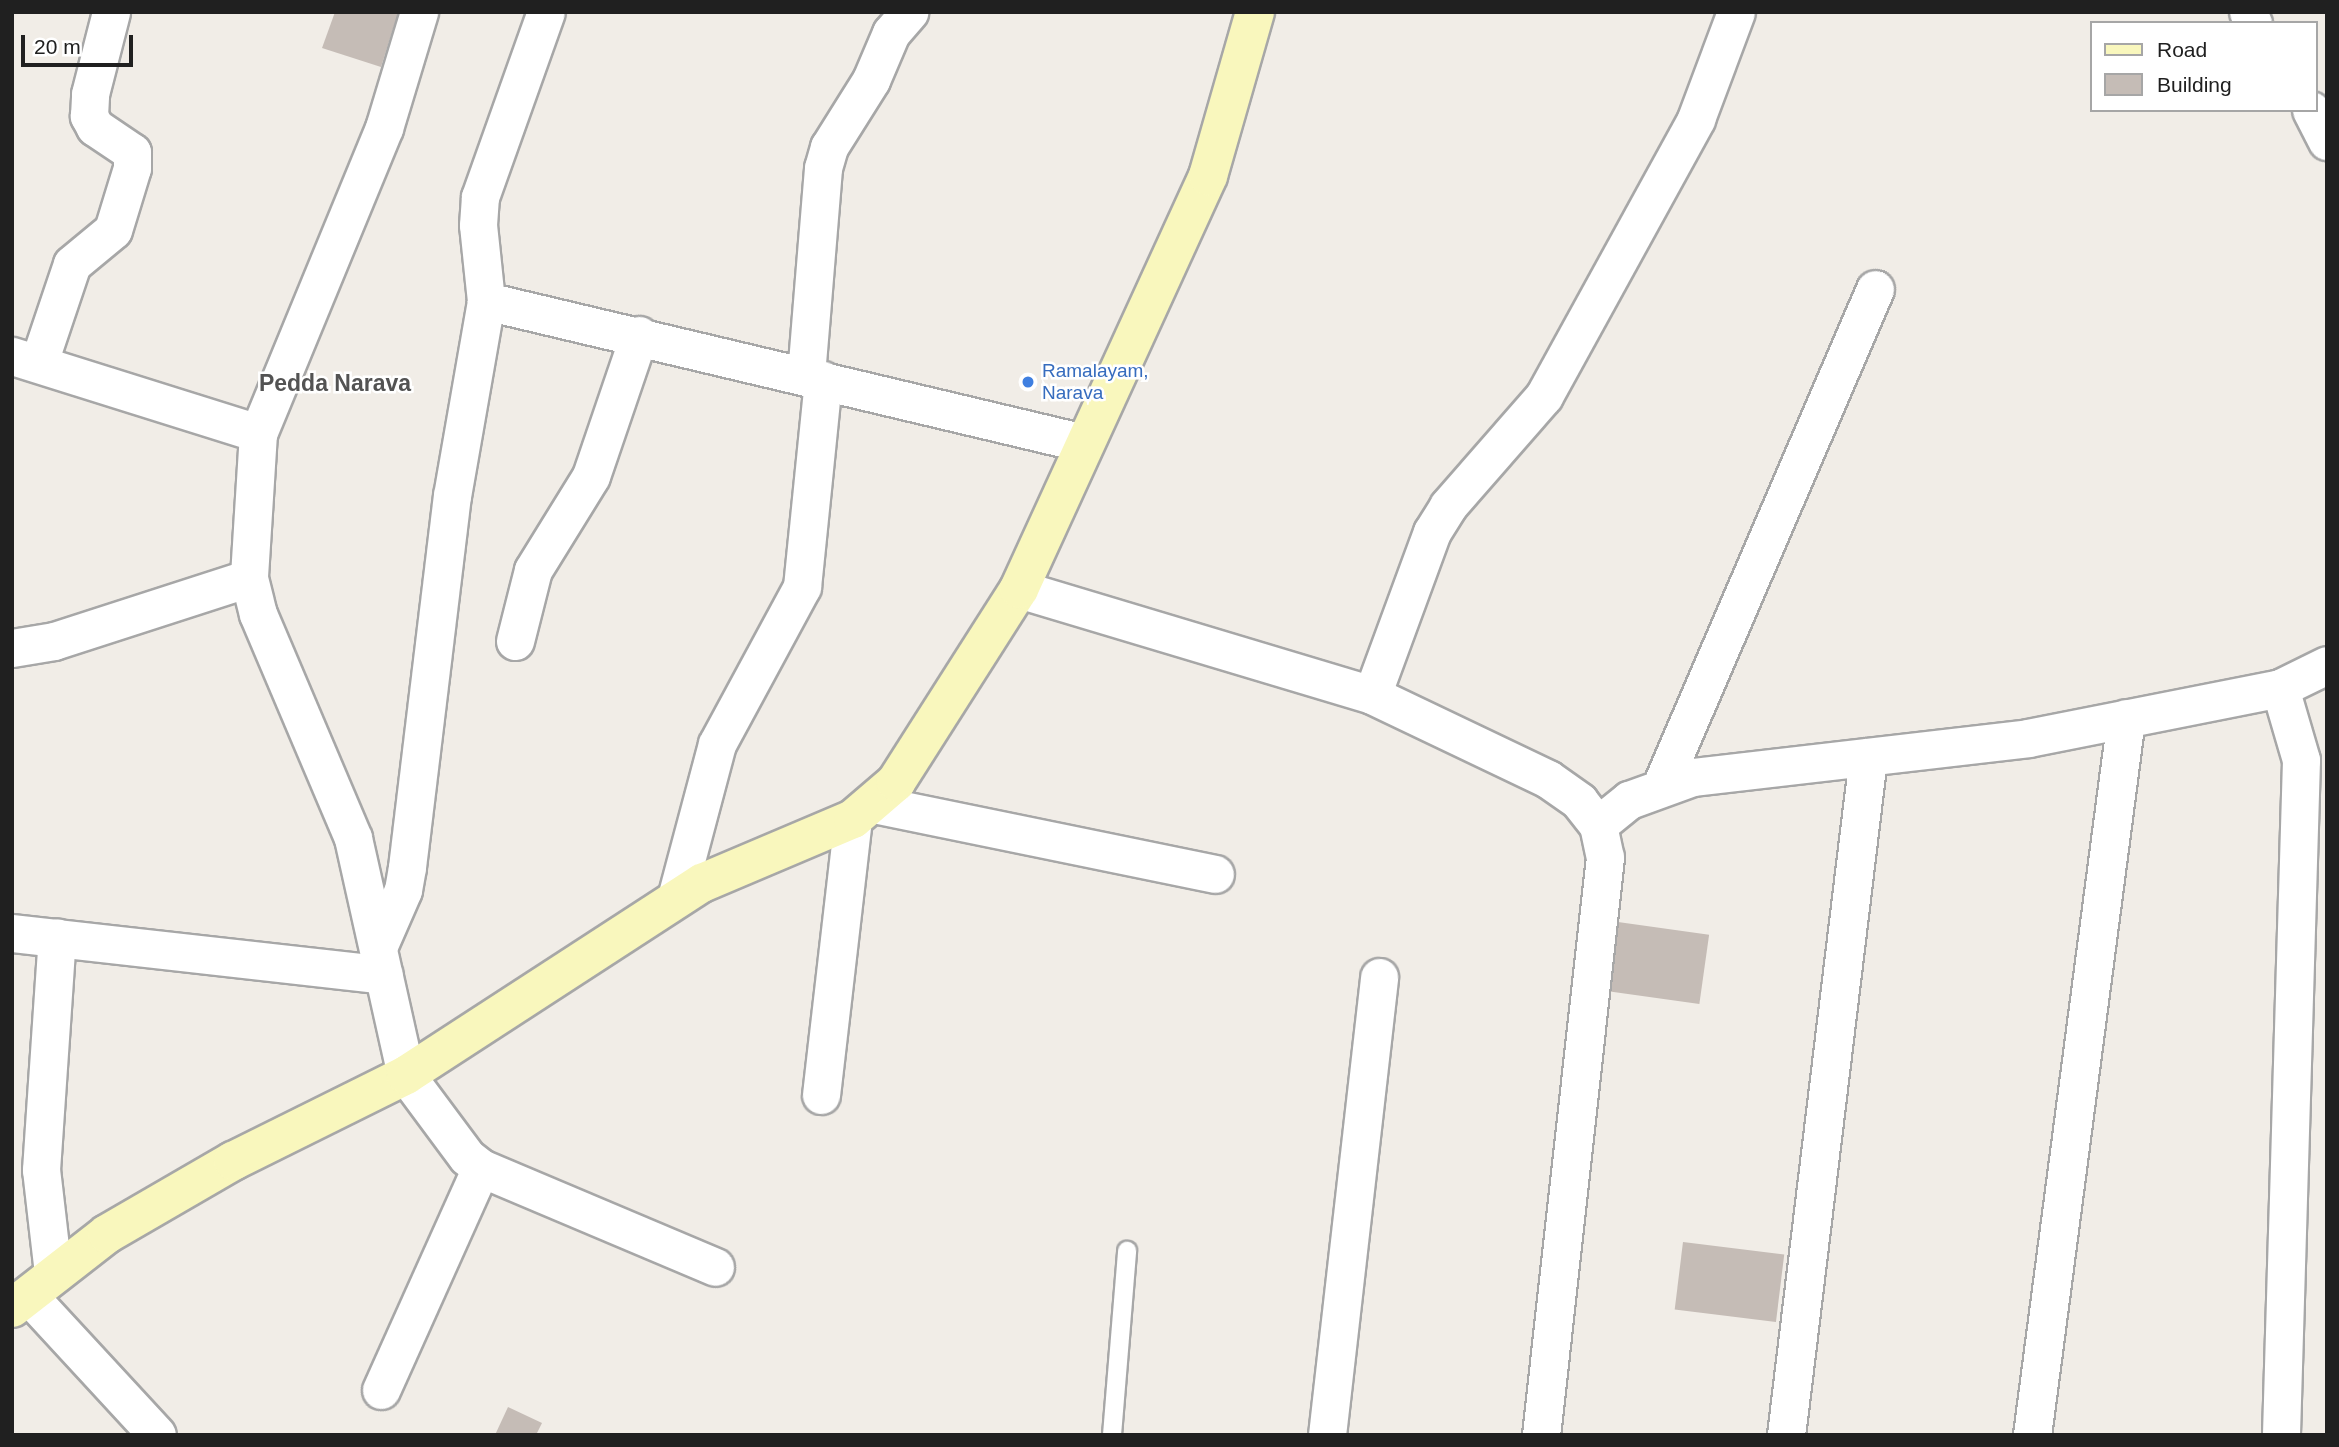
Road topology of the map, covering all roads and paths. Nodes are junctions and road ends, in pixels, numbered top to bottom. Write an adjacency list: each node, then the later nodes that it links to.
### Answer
1 (111, 12): 12 (street)
2 (419, 12): 14 (street)
3 (546, 12): 10 (street)
4 (909, 12): 13 (street)
5 (1255, 12): 15 (main road)
6 (1737, 12): 22 (street)
7 (2312, 112): 8 (street)
8 (2327, 141)
9 (1875, 289): 26 (street)
10 (486, 301): 11 (street); 33 (street)
11 (639, 335): 13 (street); 18 (street)
12 (25, 359): 14 (street)
13 (815, 377): 15 (street); 30 (street)
14 (258, 433): 16 (street)
15 (1084, 443): 17 (main road)
16 (249, 578): 19 (street); 33 (street)
17 (1019, 589): 22 (street); 27 (main road)
18 (515, 640)
19 (12, 648)
20 (2327, 665): 21 (street)
21 (2280, 688): 23 (street); 25 (street)
22 (1372, 695): 28 (street)
23 (2126, 718): 24 (street); 47 (street)
24 (1868, 757): 26 (street); 46 (street)
25 (2314, 763): 48 (street)
26 (1661, 786): 28 (street)
27 (863, 811): 29 (street); 30 (main road); 36 (street)
28 (1598, 825): 45 (street)
29 (1215, 874)
30 (676, 898): 35 (main road)
31 (12, 933): 32 (street)
32 (57, 939): 33 (street); 40 (street)
33 (382, 960): 35 (street)
34 (1379, 977): 44 (street)
35 (405, 1075): 37 (street); 40 (main road)
36 (821, 1095)
37 (481, 1168): 39 (street); 41 (street)
38 (1127, 1251): 43 (lane)
39 (715, 1267)
40 (31, 1292): 42 (street)
41 (381, 1390)
42 (157, 1435)
43 (1112, 1435)
44 (1327, 1435)
45 (1541, 1435)
46 (1786, 1435)
47 (2032, 1435)
48 (2281, 1435)

